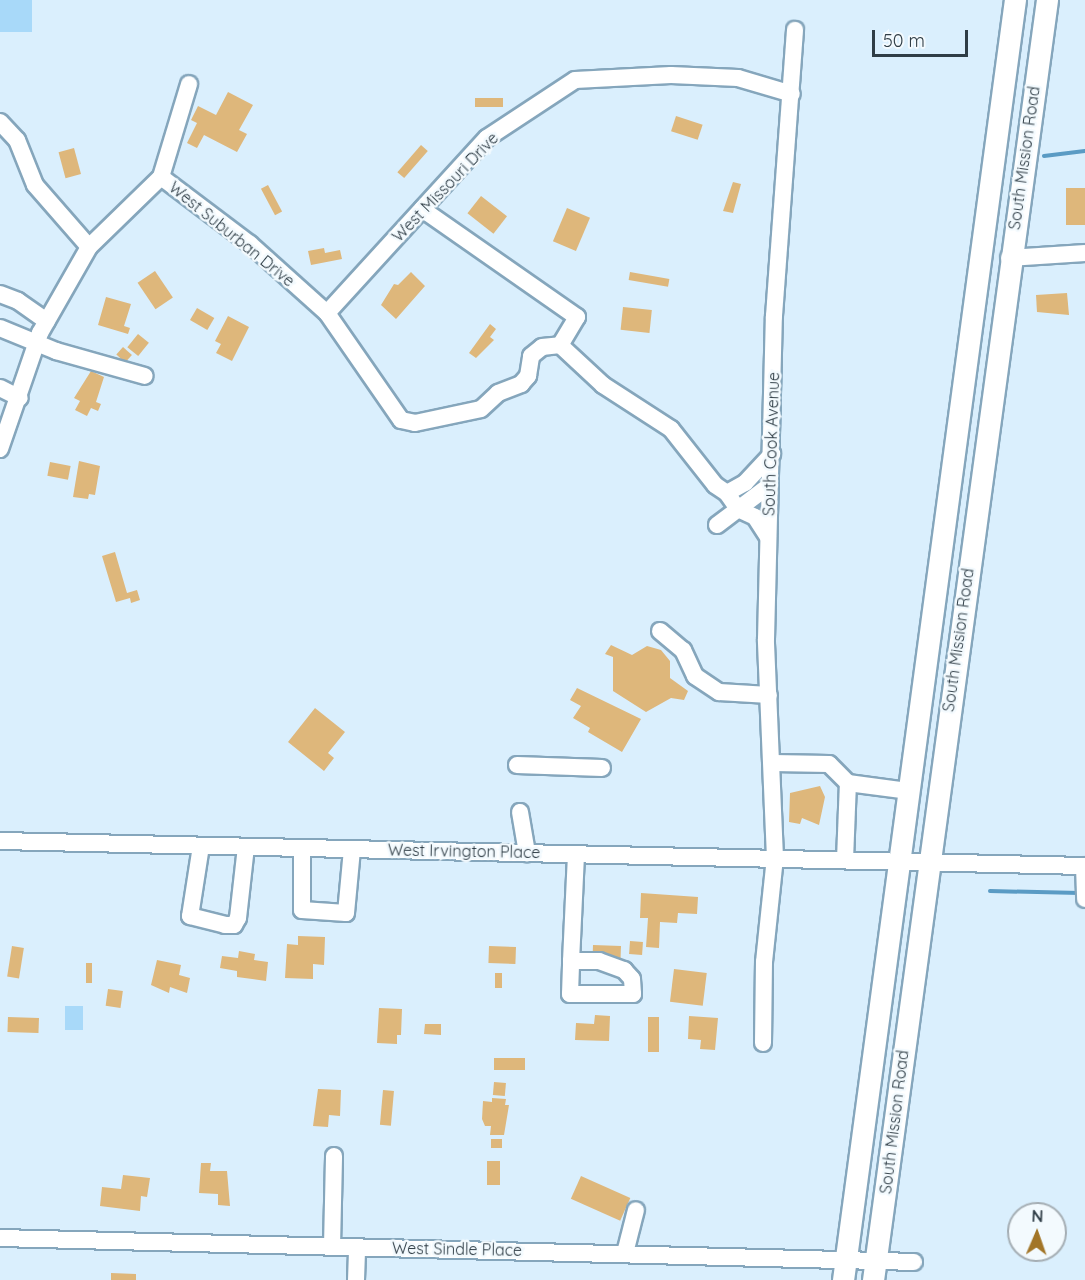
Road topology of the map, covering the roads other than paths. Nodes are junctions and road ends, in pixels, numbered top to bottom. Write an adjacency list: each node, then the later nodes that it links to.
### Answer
1 (1015, 0): 21 (main road, South Mission Road)
2 (1047, 0): 11 (main road, South Mission Road)
3 (795, 30): 5 (street, South Cook Avenue)
4 (189, 84): 7 (street)
5 (792, 94): 8 (street, West Missouri Drive); 24 (street, South Cook Avenue)
6 (0, 122): 9 (street)
7 (161, 177): 9 (street); 13 (street, West Suburban Drive)
8 (423, 209): 13 (street, West Missouri Drive); 17 (street)
9 (89, 247): 14 (street)
10 (1085, 253): 11 (street)
11 (1009, 258): 22 (main road, South Mission Road)
12 (0, 294): 14 (street)
13 (327, 313): 17 (street, West Suburban Drive)
14 (47, 321): 16 (street)
15 (0, 328): 16 (street)
16 (37, 344): 18 (street); 20 (street)
17 (560, 345): 26 (street)
18 (145, 376)
19 (0, 388): 20 (street)
20 (20, 398): 23 (street)
21 (957, 426): 22 (main road); 36 (main road, South Mission Road)
22 (986, 433): 48 (main road, South Mission Road)
23 (0, 449)
24 (772, 454): 25 (street, South Cook Avenue); 26 (street)
25 (770, 485): 27 (street); 29 (street, South Cook Avenue)
26 (727, 493): 27 (street)
27 (738, 509): 28 (street); 29 (street)
28 (717, 525)
29 (768, 537): 31 (street, South Cook Avenue)
30 (660, 631): 31 (street)
31 (769, 695): 32 (street, South Cook Avenue)
32 (773, 763): 35 (street); 45 (street, South Cook Avenue)
33 (517, 765): 34 (street)
34 (602, 768)
35 (848, 783): 36 (street); 46 (street)
36 (909, 791): 47 (main road, South Mission Road)
37 (520, 812): 43 (street)
38 (0, 842): 39 (street, West Irvington Place)
39 (201, 846): 40 (street, West Irvington Place); 40 (street)
40 (246, 847): 41 (street, West Irvington Place)
41 (302, 848): 42 (street, West Irvington Place); 42 (street)
42 (352, 849): 43 (street, West Irvington Place)
43 (527, 853): 44 (street, West Irvington Place)
44 (576, 854): 45 (street, West Irvington Place); 52 (street)
45 (775, 858): 46 (street, West Irvington Place); 53 (street, South Cook Avenue)
46 (845, 860): 47 (street, West Irvington Place)
47 (899, 861): 48 (street, West Irvington Place); 60 (main road, South Mission Road)
48 (928, 862): 49 (street, West Irvington Place); 62 (main road, South Mission Road)
49 (1084, 866): 50 (street)
50 (1084, 887): 51 (street)
51 (1085, 899)
52 (571, 960)
53 (763, 1043)
54 (334, 1156): 57 (street)
55 (636, 1210): 59 (street)
56 (0, 1238): 57 (street, West Sindle Place)
57 (332, 1246): 58 (street, West Sindle Place)
58 (357, 1247): 59 (street, West Sindle Place); 63 (street)
59 (625, 1253): 60 (street, West Sindle Place)
60 (847, 1259): 62 (street, West Sindle Place); 64 (main road, South Mission Road)
61 (914, 1262): 62 (street, West Sindle Place)
62 (874, 1271)
63 (356, 1280)
64 (843, 1280)

